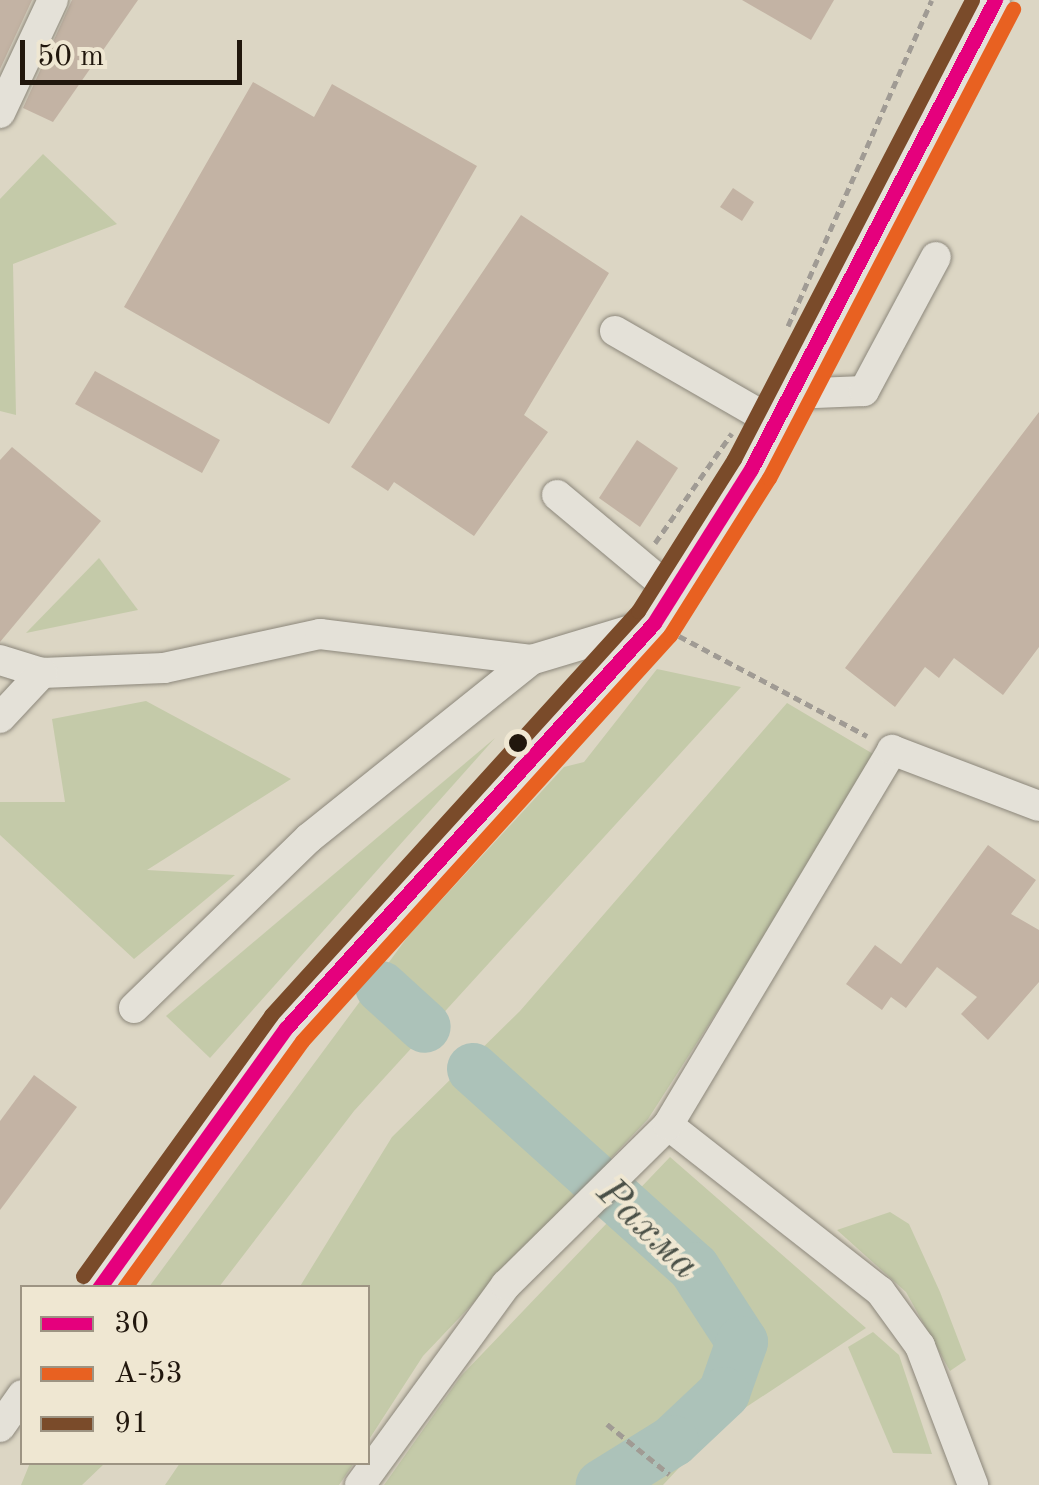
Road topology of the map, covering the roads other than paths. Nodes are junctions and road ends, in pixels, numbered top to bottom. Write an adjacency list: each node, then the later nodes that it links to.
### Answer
1 (53, 0): 3 (street)
2 (994, 0): 6 (street)
3 (0, 112)
4 (936, 257): 6 (street)
5 (614, 331): 7 (street)
6 (791, 394): 7 (street)
7 (775, 424): 9 (street)
8 (557, 495): 9 (street)
9 (673, 592): 10 (street)
10 (654, 623): 12 (street); 18 (street)
11 (0, 660): 13 (street)
12 (531, 660): 13 (street); 16 (street)
13 (42, 672): 14 (street)
14 (0, 718)
15 (1039, 806): 17 (street)
16 (134, 1008)
17 (668, 1126): 21 (street); 22 (street)
18 (101, 1285)
19 (20, 1398): 20 (street)
20 (0, 1427)
21 (360, 1485)
22 (973, 1485)

